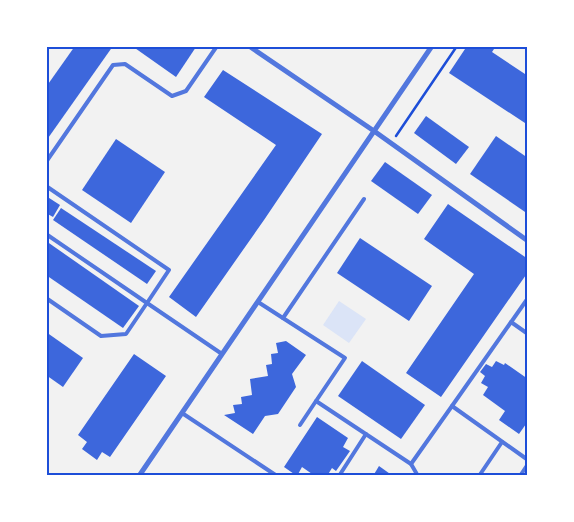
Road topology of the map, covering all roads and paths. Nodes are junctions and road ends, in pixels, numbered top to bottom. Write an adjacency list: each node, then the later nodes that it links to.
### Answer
1 (217, 46): 7 (lane)
2 (249, 46): 5 (street)
3 (432, 46): 5 (street)
4 (457, 46): 6 (path)
5 (374, 131): 6 (street); 14 (street)
6 (391, 144): 11 (street)
7 (46, 162)
8 (46, 186): 15 (lane)
9 (364, 199): 16 (lane)
10 (46, 234): 15 (lane)
11 (528, 241)
12 (46, 298): 15 (lane)
13 (528, 298): 17 (lane)
14 (258, 302): 16 (lane); 19 (street)
15 (147, 303): 19 (lane)
16 (283, 318): 20 (lane)
17 (511, 322): 18 (lane); 21 (lane)
18 (528, 334)
19 (222, 354): 22 (street)
20 (316, 401): 23 (lane); 24 (lane)
21 (452, 406): 25 (lane); 27 (lane)
22 (182, 413): 29 (street); 30 (lane)
23 (300, 425)
24 (366, 434): 27 (lane); 31 (lane)
25 (502, 442): 26 (lane); 33 (lane)
26 (528, 460)
27 (411, 464): 32 (lane)
28 (528, 464): 34 (lane)
29 (139, 476)
30 (277, 476)
31 (339, 476)
32 (418, 476)
33 (479, 476)
34 (520, 476)

